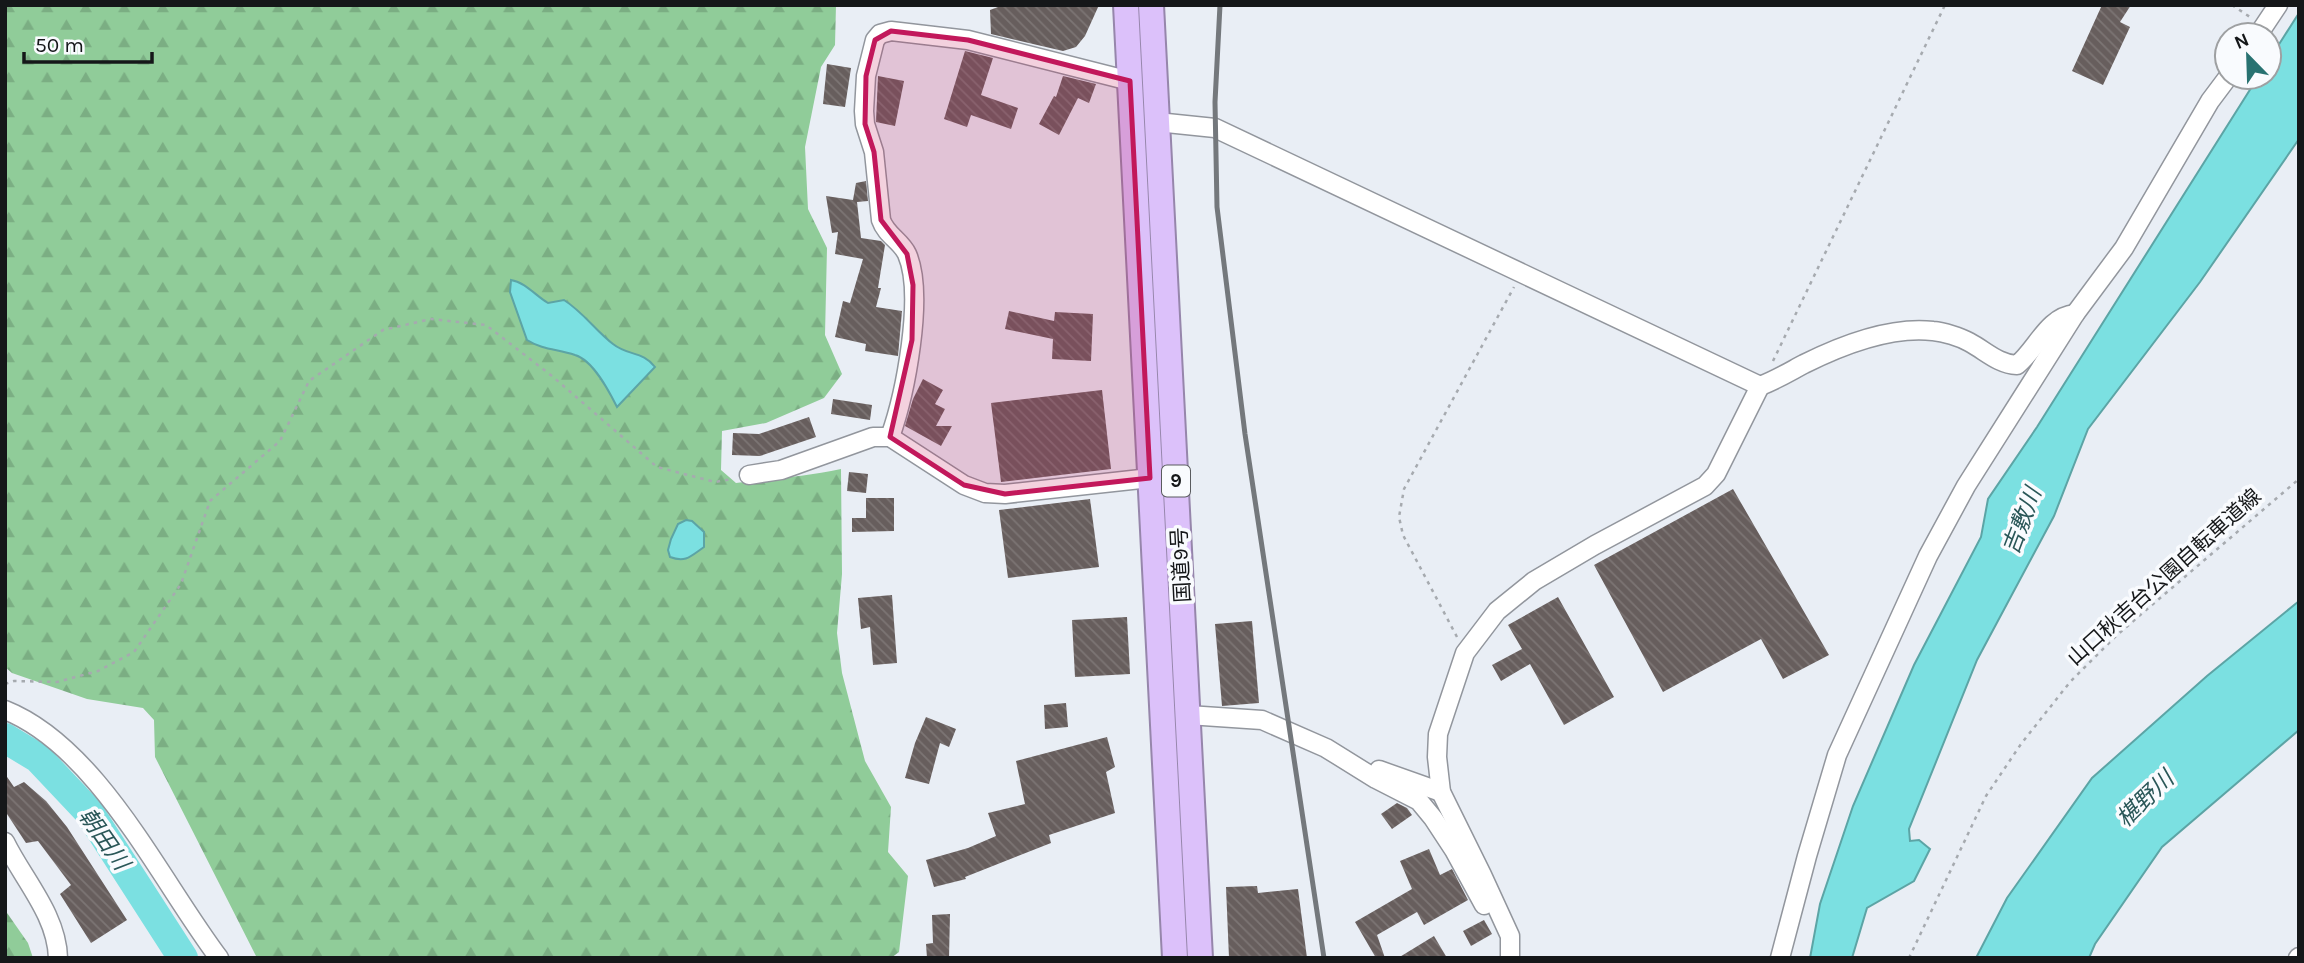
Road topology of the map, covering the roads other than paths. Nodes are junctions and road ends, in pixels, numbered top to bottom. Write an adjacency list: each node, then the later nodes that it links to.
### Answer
1 (1126, 5): 5 (highway, 国道9号 / 9)
2 (1151, 5): 7 (highway, 国道9号 / 9)
3 (2278, 5): 4 (street)
4 (2267, 21)
5 (1130, 81): 10 (street); 12 (highway, 国道9号 / 9)
6 (2218, 91): 8 (street)
7 (1157, 122): 9 (street); 14 (highway, 国道9号 / 9)
8 (2075, 314): 9 (street); 23 (street)
9 (1760, 386): 16 (street)
10 (890, 437): 11 (street); 12 (street)
11 (749, 475)
12 (1150, 478): 21 (highway, 国道9号 / 9)
13 (5, 710): 20 (street)
14 (1188, 715): 15 (street); 22 (highway, 国道9号 / 9)
15 (1364, 771): 16 (street); 18 (street)
16 (1441, 792): 18 (street)
17 (5, 842): 19 (street)
18 (1511, 957)
19 (58, 958)
20 (219, 958)
21 (1175, 958)
22 (1200, 958)
23 (1780, 958)

